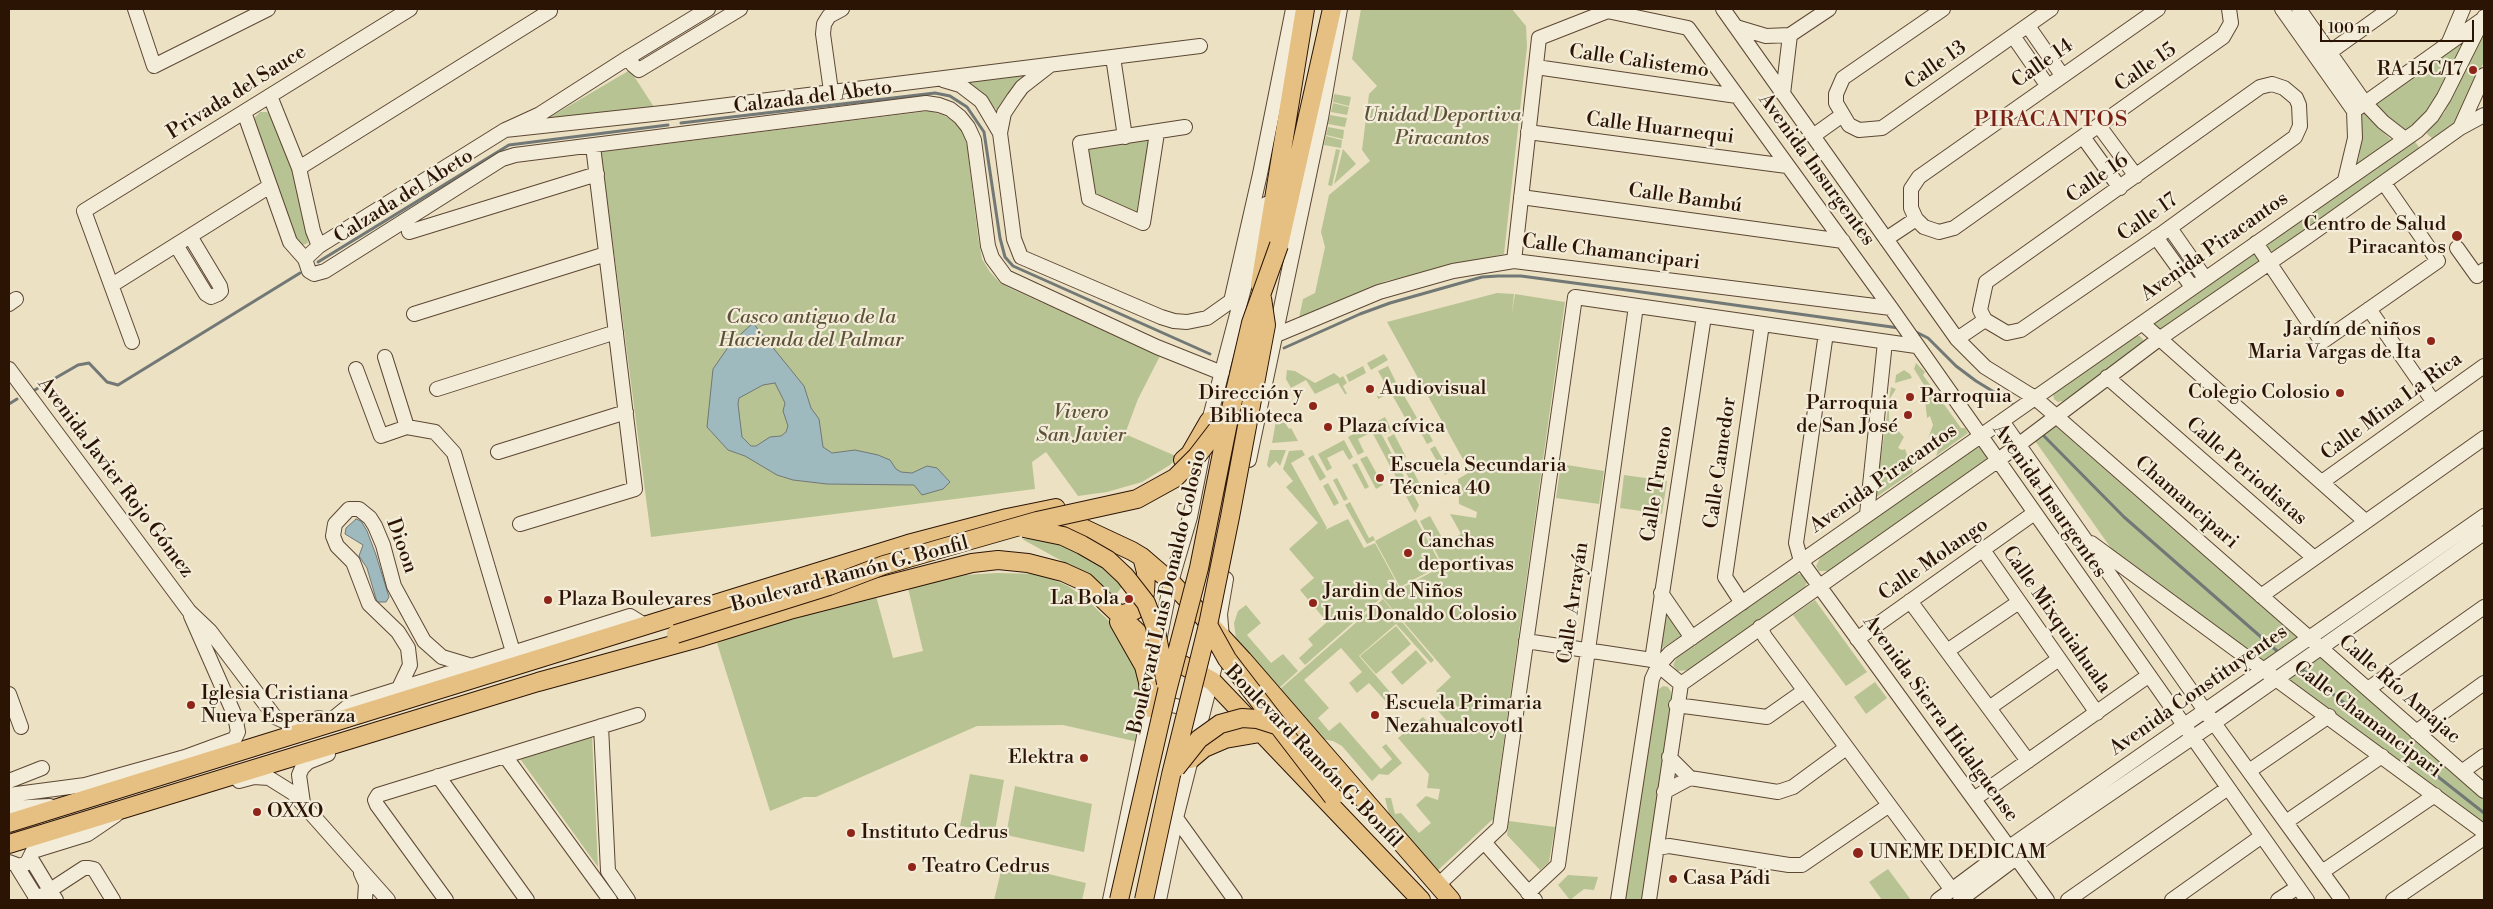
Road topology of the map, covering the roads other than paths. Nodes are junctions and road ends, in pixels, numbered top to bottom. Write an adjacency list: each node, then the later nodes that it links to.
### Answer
1 (135, 9): 2 (street)
2 (268, 9)
3 (410, 9): 40 (street, Privada del Sauce)
4 (548, 9): 63 (street)
5 (708, 9): 30 (street)
6 (740, 9): 30 (street)
7 (842, 9): 38 (street)
8 (1293, 9): 91 (street)
9 (1305, 9): 88 (main road, Boulevard Luis Donaldo Colosio)
10 (1723, 9): 24 (street, Avenida Insurgentes)
11 (1828, 9): 25 (street)
12 (1943, 9): 47 (street)
13 (2051, 9): 23 (street, Calle 13)
14 (2158, 9): 34 (street, Calle 14)
15 (2229, 9): 48 (street, Calle 15)
16 (2282, 9): 44 (street)
17 (2299, 9): 29 (street)
18 (2390, 9): 29 (street)
19 (2463, 9): 27 (street)
20 (1334, 10): 102 (street); 119 (main road, Boulevard Luis Donaldo Colosio, bridge)
21 (1610, 10): 33 (street); 41 (street, Avenida Insurgentes)
22 (2484, 18): 27 (street); 52 (street, Avenida Piracantos)
23 (2028, 26): 26 (street, Calle 13); 34 (street)
24 (1736, 27): 25 (street); 39 (street, Avenida Insurgentes)
25 (1790, 35): 39 (street)
26 (2013, 36): 37 (street); 47 (street, Calle 13)
27 (2449, 42): 43 (street)
28 (1200, 46): 31 (street, Calzada del Abeto)
29 (2330, 52): 43 (street)
30 (629, 57): 51 (street)
31 (1113, 57): 32 (street, Calzada del Abeto); 57 (street)
32 (1050, 65): 36 (street, Calzada del Abeto); 54 (street)
33 (1536, 67): 41 (street, Calle Calistemo); 53 (street)
34 (2062, 75): 37 (street, Calle 14)
35 (2484, 75): 50 (street)
36 (935, 78): 38 (street, Calzada del Abeto); 54 (street, Calzada del Abeto)
37 (2047, 85): 71 (street, Calle 14)
38 (831, 91): 51 (street, Calzada del Abeto)
39 (1783, 94): 56 (street, Avenida Insurgentes)
40 (270, 96): 45 (street, Privada del Sauce); 63 (street)
41 (1737, 96): 62 (street, Avenida Insurgentes)
42 (2296, 98): 65 (street, Calle 16); 72 (street, Calle 17)
43 (2365, 103): 44 (street); 59 (street)
44 (2354, 111): 66 (street)
45 (244, 112): 68 (street); 89 (street, Privada del Sauce)
46 (2484, 115): 50 (street)
47 (1841, 116): 56 (street)
48 (2099, 126): 58 (street, Calle 15); 65 (street)
49 (1185, 127): 55 (street)
50 (2460, 128): 61 (street)
51 (505, 130): 80 (street)
52 (2417, 131): 59 (street, Avenida Piracantos); 61 (street)
53 (1528, 132): 62 (street, Calle Huarnequi); 70 (street)
54 (1000, 133): 91 (street, Calzada del Abeto)
55 (1157, 133): 57 (street); 57 (street)
56 (1813, 136): 76 (street, Avenida Insurgentes)
57 (1125, 137)
58 (2083, 137): 69 (street); 71 (street, Calle 15)
59 (2405, 139): 66 (street, Avenida Piracantos)
60 (593, 146): 64 (street); 83 (street, Calzada del Abeto); 113 (street, Calzada del Abeto)
61 (2430, 150): 67 (street)
62 (1787, 166): 77 (street, Avenida Insurgentes)
63 (299, 168): 80 (street)
64 (597, 174): 73 (street); 82 (street)
65 (2136, 176): 69 (street, Calle 16)
66 (2344, 180): 78 (street, Avenida Piracantos)
67 (2384, 183): 85 (street); 93 (street)
68 (270, 186): 74 (street); 83 (street)
69 (2120, 188): 97 (street, Calle 16)
70 (1521, 197): 77 (street, Calle Bambú); 84 (street)
71 (1916, 219): 76 (street)
72 (2170, 228): 75 (street, Calle 17); 87 (street)
73 (409, 232)
74 (190, 236): 79 (street); 79 (street)
75 (2156, 237): 90 (street); 97 (street, Calle 17)
76 (1886, 239): 103 (street, Avenida Insurgentes)
77 (1842, 241): 94 (street, Avenida Insurgentes)
78 (2256, 243): 85 (street); 87 (street, Avenida Piracantos)
79 (176, 245): 89 (street)
80 (319, 246): 83 (street)
81 (2457, 248): 86 (street)
82 (606, 254): 95 (street); 100 (street)
83 (305, 259)
84 (1514, 261): 94 (street, Calle Chamancipari); 102 (street, Calle Chamancipari)
85 (2270, 263): 93 (street); 104 (street)
86 (2484, 270)
87 (2206, 278): 90 (street, Avenida Piracantos)
88 (1252, 284): 91 (street, Calzada del Abeto); 108 (street); 159 (main road, Boulevard Luis Donaldo Colosio, bridge)
89 (112, 285): 105 (street)
90 (2192, 288): 98 (street, Avenida Piracantos)
91 (1231, 301): 108 (street)
92 (1636, 306): 96 (street); 167 (street); 170 (street, Calle Arrayán)
93 (2369, 309): 117 (street)
94 (1894, 312): 107 (street, Avenida Insurgentes)
95 (414, 314)
96 (1704, 316): 99 (street); 149 (street, Calle Trueno)
97 (1985, 320): 103 (street)
98 (2142, 323): 104 (street); 116 (street, Avenida Piracantos)
99 (1762, 324): 101 (street); 153 (street, Calle Camedor)
100 (616, 332): 115 (street); 118 (street)
101 (1826, 333): 106 (street); 145 (street)
102 (1276, 335): 139 (street)
103 (1957, 339): 116 (street, Avenida Insurgentes)
104 (2159, 339): 114 (street); 129 (street)
105 (132, 342)
106 (1885, 342): 107 (street); 131 (street)
107 (1914, 343): 124 (street, Avenida Insurgentes)
108 (1229, 345): 113 (street)
109 (384, 357): 123 (street)
110 (2484, 366): 117 (street, Calle Mina La Rica)
111 (9, 369): 156 (street, Avenida Javier Rojo Gómez)
112 (356, 369): 123 (street)
113 (1222, 373): 121 (street)
114 (2107, 377): 120 (street); 143 (street, Calle Periodistas)
115 (437, 389)
116 (2035, 398): 120 (street, Chamancipari); 122 (street, Avenida Piracantos)
117 (2433, 401): 129 (street, Calle Mina La Rica)
118 (626, 412): 127 (street); 136 (street)
119 (1230, 413): 171 (main road, bridge); 187 (main road, Boulevard Luis Donaldo Colosio, bridge)
120 (2056, 416): 126 (street); 150 (street, Chamancipari)
121 (1210, 421): 130 (main road); 134 (street)
122 (2002, 421): 124 (street, Avenida Piracantos); 126 (street, Avenida Insurgentes)
123 (407, 427): 175 (street)
124 (1980, 437): 128 (street, Avenida Insurgentes); 131 (street, Avenida Piracantos)
125 (2484, 438): 135 (street)
126 (2018, 445): 128 (street); 138 (street, Avenida Insurgentes)
127 (498, 452)
128 (1997, 461): 132 (street, Avenida Insurgentes); 148 (street)
129 (2322, 482): 135 (street)
130 (1036, 512): 142 (main road, Boulevard Ramón G. Bonfil); 144 (main road, Boulevard Ramón G. Bonfil)
131 (1867, 514): 145 (street, Avenida Piracantos)
132 (2033, 514): 141 (street, Calle Molango); 180 (street, Avenida Insurgentes)
133 (2484, 516): 140 (street, Avenida Constituyentes)
134 (1190, 517): 139 (street); 147 (street)
135 (2365, 521): 143 (street)
136 (520, 524)
137 (2484, 533): 140 (street, Avenida Constituyentes)
138 (2081, 535): 179 (street, Calle Chamancipari); 197 (street, Avenida Insurgentes)
139 (1234, 536): 163 (street)
140 (2452, 547): 168 (street, Avenida Constituyentes)
141 (1982, 550): 151 (street, Calle Molango); 152 (street, Calle Mixquiahuala)
142 (1142, 557): 147 (main road, Boulevard Ramón G. Bonfil); 157 (main road)
143 (2313, 557): 150 (street)
144 (863, 559): 160 (main road, Boulevard Ramón G. Bonfil); 187 (main road, bridge)
145 (1801, 561): 148 (street, Avenida Sierra Hidalguense); 153 (street, Avenida Piracantos)
146 (1084, 582): 157 (main road, Boulevard Ramón G. Bonfil); 171 (main road, Boulevard Ramón G. Bonfil); 192 (main road)
147 (1171, 582): 163 (main road, Boulevard Ramón G. Bonfil); 172 (street)
148 (1820, 586): 161 (street); 165 (street, Avenida Sierra Hidalguense)
149 (1661, 593): 164 (street); 177 (street, Calle Trueno)
150 (2261, 596): 168 (street, Chamancipari)
151 (1910, 601): 165 (street, Calle Molango); 173 (street)
152 (2019, 602): 173 (street); 174 (street, Calle Mixquiahuala)
153 (1742, 603): 164 (street, Avenida Piracantos)
154 (404, 606): 158 (street); 158 (street, Dioon); 166 (street, Dioon)
155 (2484, 607): 186 (street)
156 (188, 611): 198 (street, Avenida Javier Rojo Gómez); 206 (street, Avenida Javier Rojo Gómez)
157 (1121, 615): 172 (main road, Boulevard Ramón G. Bonfil)
158 (383, 617): 169 (street, Dioon)
159 (1208, 625): 218 (main road, Boulevard Luis Donaldo Colosio, bridge); 239 (main road, bridge)
160 (646, 626): 162 (main road, Boulevard Ramón G. Bonfil); 171 (main road); 175 (street, Boulevard Ramón G. Bonfil)
161 (1760, 627): 184 (street); 188 (street)
162 (610, 636): 175 (main road, Boulevard Ramón G. Bonfil); 182 (main road)
163 (1222, 638): 176 (main road, Boulevard Ramón G. Bonfil); 181 (street)
164 (1692, 638): 177 (street, Avenida Piracantos)
165 (1858, 639): 228 (street, Avenida Sierra Hidalguense)
166 (424, 641): 169 (street); 178 (street, Dioon)
167 (1526, 641): 170 (street); 241 (street)
168 (2315, 643): 179 (street, Avenida Constituyentes); 186 (street, Calle Río Amajac)
169 (408, 648): 185 (street)
170 (1588, 648): 177 (street); 256 (street, Calle Arrayán)
171 (649, 651): 182 (main road, Boulevard Ramón G. Bonfil)
172 (1157, 651): 181 (main road, Boulevard Ramón G. Bonfil); 192 (street)
173 (1947, 651): 193 (street)
174 (2059, 658): 193 (street); 194 (street, Calle Mixquiahuala)
175 (515, 660): 178 (street, Boulevard Ramón G. Bonfil); 198 (main road, Boulevard Ramón G. Bonfil)
176 (1243, 660): 190 (main road); 252 (main road, Boulevard Ramón G. Bonfil)
177 (1655, 663): 184 (street); 258 (street, Avenida Piracantos)
178 (473, 666): 185 (street, Boulevard Ramón G. Bonfil)
179 (2271, 674): 196 (street, Calle Chamancipari); 197 (street, Avenida Constituyentes)
180 (2148, 676): 194 (street); 203 (street, Avenida Insurgentes)
181 (1212, 681): 190 (main road, Boulevard Ramón G. Bonfil); 199 (street)
182 (538, 682): 202 (main road, Boulevard Ramón G. Bonfil)
183 (2484, 683): 204 (street)
184 (1681, 684): 191 (street)
185 (399, 688): 198 (street, Boulevard Ramón G. Bonfil)
186 (2368, 689): 204 (street, Calle Río Amajac)
187 (1167, 691): 266 (main road, Boulevard Luis Donaldo Colosio, bridge)
188 (1804, 691): 191 (street); 207 (street)
189 (9, 694): 201 (street)
190 (1226, 695): 205 (main road, Boulevard Ramón G. Bonfil)
191 (1676, 705): 211 (street)
192 (1150, 708): 199 (street); 265 (street)
193 (1990, 708): 214 (street)
194 (2097, 713): 214 (street)
195 (638, 716): 200 (street)
196 (2329, 716): 209 (street, Calle Chamancipari); 216 (street)
197 (2210, 717): 203 (street, Avenida Constituyentes); 216 (street, Avenida Insurgentes)
198 (329, 722): 213 (main road, Boulevard Ramón G. Bonfil)
199 (1200, 722): 212 (street)
200 (601, 726): 208 (street); 249 (street)
201 (21, 727)
202 (392, 727): 223 (main road, Boulevard Ramón G. Bonfil); 229 (street)
203 (2188, 732): 222 (street, Avenida Insurgentes); 244 (street, Avenida Constituyentes)
204 (2416, 732): 217 (street, Calle Río Amajac)
205 (1260, 733): 212 (main road); 239 (main road, Boulevard Ramón G. Bonfil)
206 (234, 739): 213 (street); 226 (street)
207 (1846, 748): 220 (street); 231 (street)
208 (505, 756): 219 (street); 257 (street)
209 (2382, 756): 227 (street, Calle Chamancipari); 235 (street)
210 (2484, 756): 217 (street)
211 (1669, 758): 220 (street); 225 (street)
212 (1191, 759): 234 (street)
213 (208, 760): 230 (main road, Boulevard Ramón G. Bonfil)
214 (2028, 761): 228 (street)
215 (42, 768): 221 (street)
216 (2250, 771): 235 (street, Avenida Insurgentes)
217 (2463, 771): 224 (street, Calle Río Amajac)
218 (1171, 775): 252 (main road, bridge); 267 (main road, Boulevard Luis Donaldo Colosio, bridge)
219 (438, 776): 262 (street); 263 (street)
220 (1690, 778): 225 (street)
221 (9, 781)
222 (2228, 788): 238 (street, Avenida Insurgentes); 275 (street)
223 (186, 791): 229 (street); 233 (main road, Boulevard Ramón G. Bonfil)
224 (2484, 791)
225 (1664, 792): 243 (street)
226 (9, 795)
227 (2434, 795): 237 (street, Calle Chamancipari); 248 (street)
228 (1974, 799): 244 (street, Avenida Sierra Hidalguense)
229 (303, 804): 247 (street)
230 (66, 805): 232 (street, Boulevard Ramón G. Bonfil); 236 (main road, Boulevard Ramón G. Bonfil)
231 (1888, 806): 243 (street); 255 (street)
232 (9, 808)
233 (123, 810): 242 (main road, Boulevard Ramón G. Bonfil); 245 (street, Boulevard Ramón G. Bonfil)
234 (1176, 818): 268 (street); 269 (street)
235 (2286, 822): 248 (street, Avenida Insurgentes)
236 (9, 823)
237 (2484, 832)
238 (2262, 836): 250 (street, Avenida Insurgentes); 276 (street)
239 (1363, 838): 270 (main road, Boulevard Ramón G. Bonfil)
240 (2484, 838): 280 (street)
241 (1484, 842): 252 (street); 256 (street)
242 (9, 844)
243 (1658, 848): 272 (street)
244 (2012, 853): 251 (street, Avenida Constituyentes); 274 (street, Avenida Sierra Hidalguense)
245 (33, 862): 246 (street, Boulevard Ramón G. Bonfil); 253 (street)
246 (15, 867): 259 (street)
247 (360, 870): 254 (street); 261 (street)
248 (2322, 872): 279 (street, Avenida Insurgentes)
249 (616, 885): 257 (street); 264 (street)
250 (2298, 887): 277 (street); 278 (street, Avenida Insurgentes)
251 (1972, 889): 255 (street, Avenida Constituyentes)
252 (1438, 893): 271 (main road, Boulevard Ramón G. Bonfil)
253 (53, 895): 259 (street); 260 (street)
254 (384, 895): 261 (street)
255 (1956, 895): 273 (street, Avenida Constituyentes)
256 (1531, 896)
257 (603, 898)
258 (1617, 899)
259 (36, 900)
260 (113, 900)
261 (365, 900)
262 (446, 900)
263 (527, 900)
264 (628, 900)
265 (1110, 900)
266 (1120, 900)
267 (1144, 900)
268 (1158, 900)
269 (1235, 900)
270 (1421, 900)
271 (1451, 900)
272 (1650, 900)
273 (1938, 900)
274 (2047, 900)
275 (2068, 900)
276 (2172, 900)
277 (2278, 900)
278 (2307, 900)
279 (2342, 900)
280 (2393, 900)

